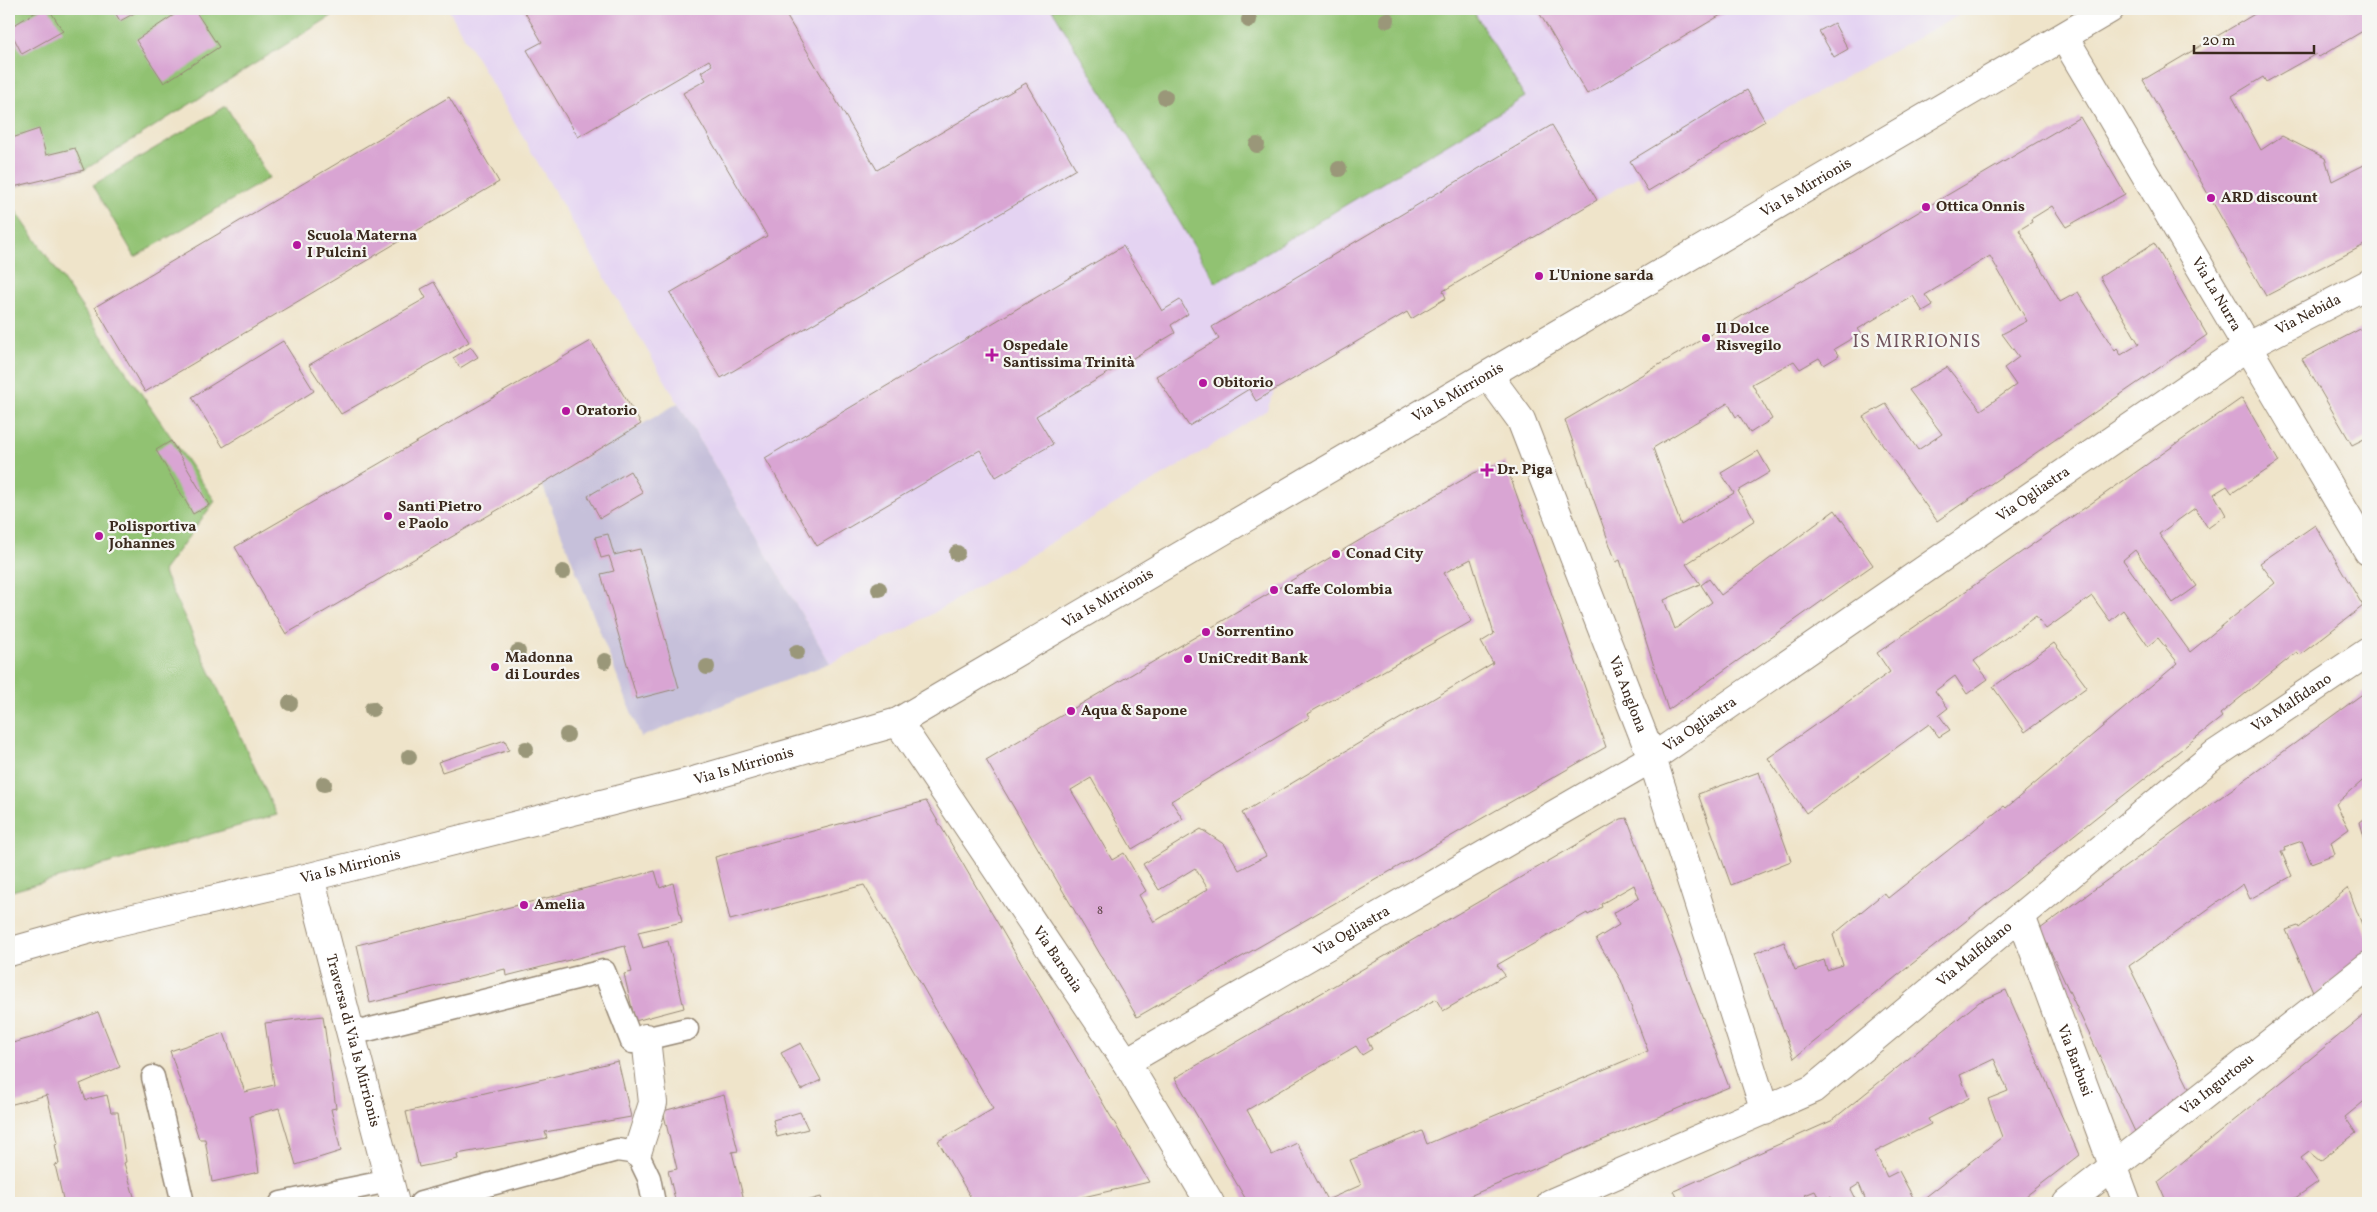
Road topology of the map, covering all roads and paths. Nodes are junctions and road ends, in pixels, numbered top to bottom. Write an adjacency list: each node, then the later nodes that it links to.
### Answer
1 (2110, 9): 2 (street, Via Is Mirrionis)
2 (2064, 37): 4 (street, Via La Nurra); 5 (street, Via Is Mirrionis)
3 (2368, 284): 4 (street, Via Nebida)
4 (2248, 346): 6 (street, Via La Nurra); 9 (street, Via Ogliastra)
5 (1488, 375): 8 (street, Via Is Mirrionis); 9 (street, Via Anglona)
6 (2368, 551)
7 (2368, 652): 11 (street, Via Malfidano)
8 (898, 722): 10 (street, Via Is Mirrionis); 17 (street, Via Baronia)
9 (1652, 758): 17 (street, Via Ogliastra); 19 (street, Via Anglona)
10 (310, 877): 12 (street, Via Is Mirrionis); 15 (street, Traversa di Via Is Mirrionis)
11 (2021, 916): 19 (street, Via Malfidano); 21 (street, Via Barbusi)
12 (9, 952)
13 (2368, 966): 21 (street, Via Ingurtosu)
14 (687, 1029): 16 (lane)
15 (351, 1034): 16 (lane); 22 (street, Traversa di Via Is Mirrionis)
16 (646, 1038): 20 (street)
17 (1126, 1062): 27 (street, Via Baronia)
18 (152, 1077): 23 (lane)
19 (1765, 1111): 28 (street, Via Malfidano)
20 (637, 1153): 25 (lane); 26 (lane)
21 (2113, 1168): 29 (street, Via Ingurtosu); 30 (street, Via Barbusi)
22 (392, 1192): 24 (lane)
23 (183, 1203)
24 (280, 1203)
25 (420, 1203)
26 (654, 1203)
27 (1210, 1203)
28 (1551, 1203)
29 (2067, 1203)
30 (2126, 1203)

